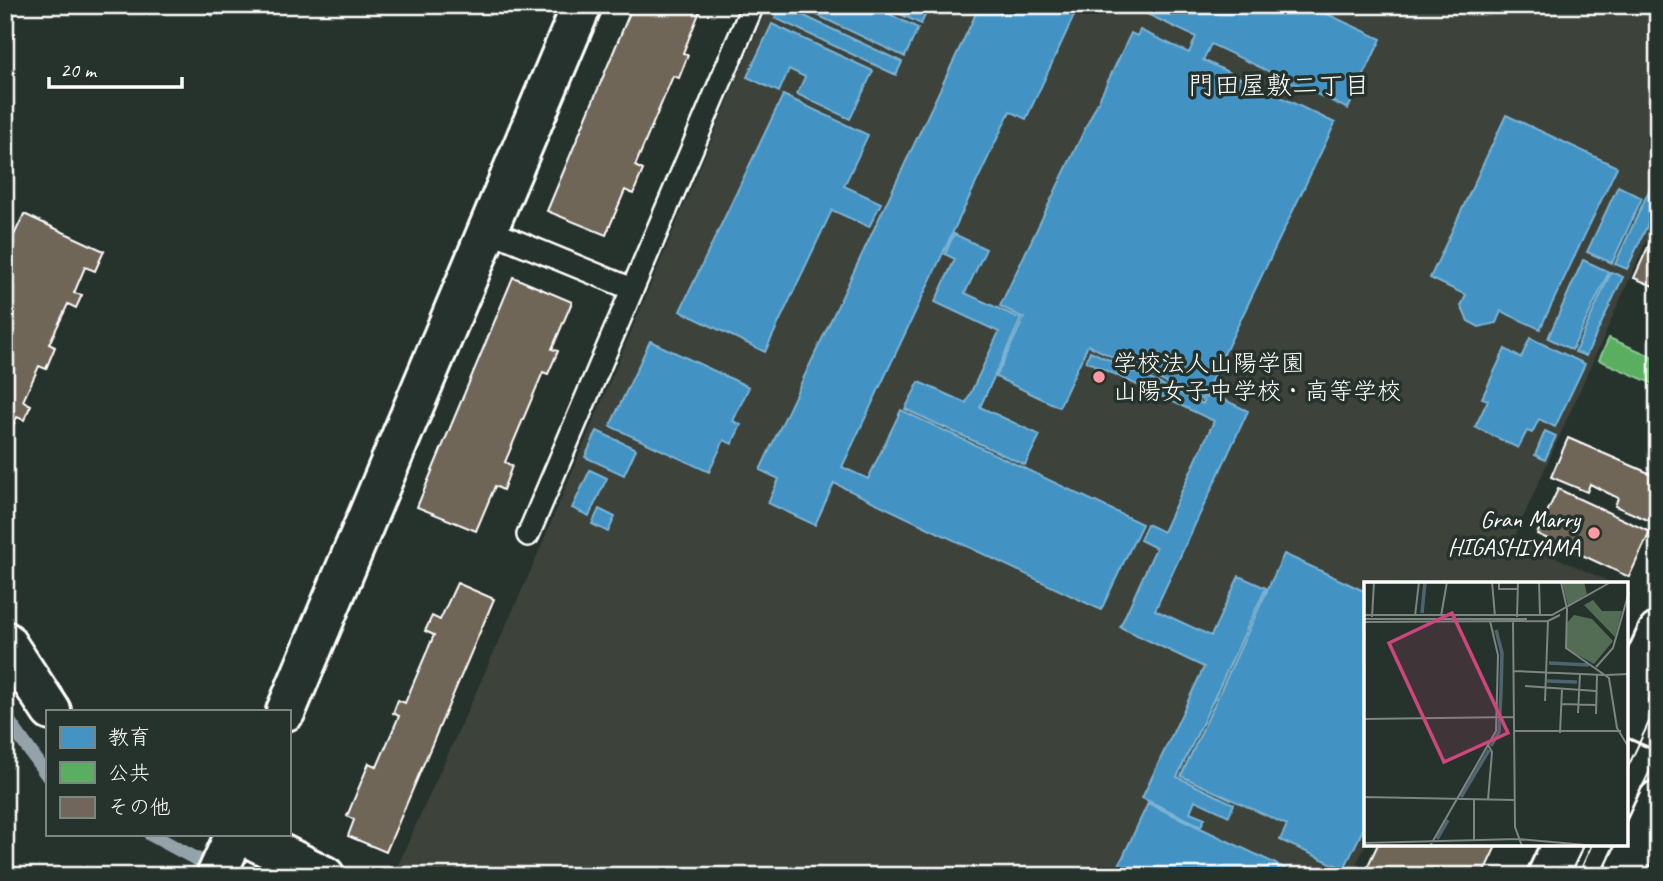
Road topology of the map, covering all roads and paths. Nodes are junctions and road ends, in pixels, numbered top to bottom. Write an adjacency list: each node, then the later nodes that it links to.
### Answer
1 (582, 5): 3 (street)
2 (753, 5): 4 (lane)
3 (488, 230): 4 (lane); 10 (street)
4 (632, 289): 5 (lane)
5 (528, 535)
6 (1658, 632): 8 (street)
7 (5, 641): 9 (street)
8 (1628, 698)
9 (50, 710)
10 (286, 710)
11 (1628, 716): 12 (street)
12 (1658, 729)
13 (1658, 800): 18 (street)
14 (1561, 846): 17 (street)
15 (230, 848): 16 (street)
16 (325, 876)
17 (1548, 876)
18 (1623, 876)

